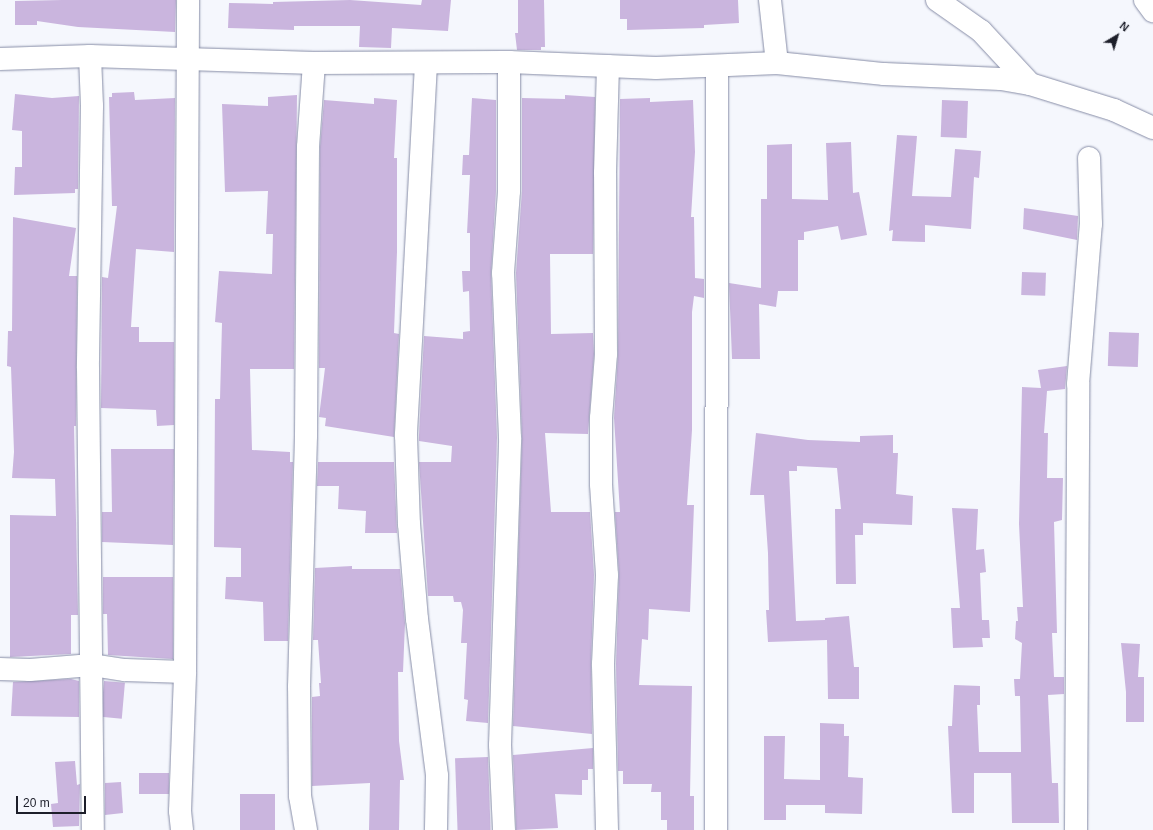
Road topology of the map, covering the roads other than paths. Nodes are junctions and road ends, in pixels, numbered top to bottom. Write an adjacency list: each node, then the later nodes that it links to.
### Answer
1 (188, 0): 7 (street)
2 (770, 0): 11 (street)
3 (938, 0): 15 (street)
4 (1145, 0): 5 (street)
5 (1153, 11)
6 (90, 56): 7 (street); 8 (street); 18 (street)
7 (188, 58): 10 (street); 20 (street)
8 (0, 59)
9 (510, 62): 12 (street); 13 (street); 25 (street)
10 (314, 63): 12 (street); 23 (street)
11 (777, 63): 14 (street); 15 (street)
12 (426, 64): 24 (street)
13 (608, 66): 14 (street); 26 (street)
14 (717, 66): 27 (street)
15 (1030, 84): 16 (street)
16 (1153, 128)
17 (1089, 158): 28 (street)
18 (92, 665): 19 (street); 20 (street); 21 (street)
19 (0, 669)
20 (185, 672): 22 (street)
21 (93, 830)
22 (182, 830)
23 (306, 830)
24 (436, 830)
25 (504, 830)
26 (607, 830)
27 (716, 830)
28 (1076, 830)

